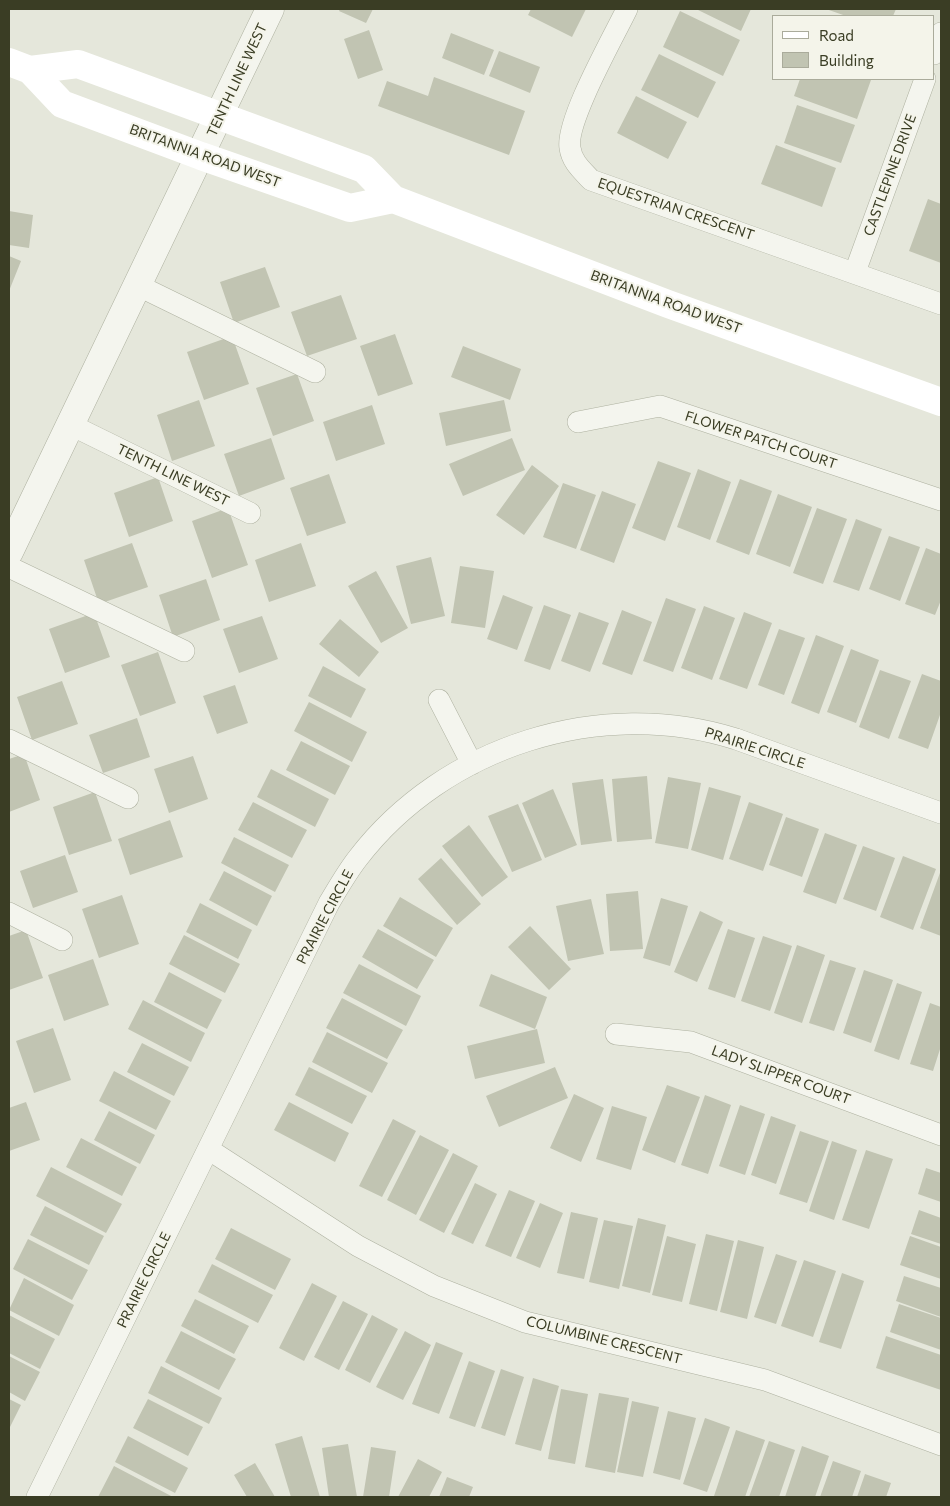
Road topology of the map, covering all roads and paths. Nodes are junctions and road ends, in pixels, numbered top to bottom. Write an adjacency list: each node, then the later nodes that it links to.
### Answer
1 (270, 9): 5 (street, TENTH LINE WEST)
2 (627, 9): 8 (street, EQUESTRIAN CRESCENT)
3 (19, 66): 5 (main road, BRITANNIA ROAD WEST); 6 (main road, BRITANNIA ROAD WEST)
4 (925, 80): 8 (street, CASTLEPINE DRIVE)
5 (219, 115): 6 (street, TENTH LINE WEST); 7 (main road, BRITANNIA ROAD WEST)
6 (201, 156): 7 (main road, BRITANNIA ROAD WEST); 9 (street, TENTH LINE WEST)
7 (393, 198): 12 (main road, BRITANNIA ROAD WEST)
8 (855, 272): 10 (street, EQUESTRIAN CRESCENT)
9 (137, 285): 11 (street); 14 (street, TENTH LINE WEST)
10 (941, 304)
11 (315, 372)
12 (941, 402)
13 (578, 422): 15 (street, FLOWER PATCH COURT)
14 (69, 424): 16 (street, TENTH LINE WEST); 17 (street, TENTH LINE WEST)
15 (941, 500)
16 (250, 512)
17 (9, 552)
18 (9, 567): 19 (street)
19 (184, 652)
20 (440, 700): 22 (street)
21 (9, 740): 23 (street)
22 (472, 764): 24 (street, PRAIRIE CIRCLE); 29 (street, PRAIRIE CIRCLE)
23 (128, 798)
24 (941, 813)
25 (9, 913): 26 (street)
26 (62, 940)
27 (616, 1034): 28 (street, LADY SLIPPER COURT)
28 (941, 1135)
29 (208, 1149): 30 (street, COLUMBINE CRESCENT); 31 (street, PRAIRIE CIRCLE)
30 (941, 1445)
31 (37, 1497)

